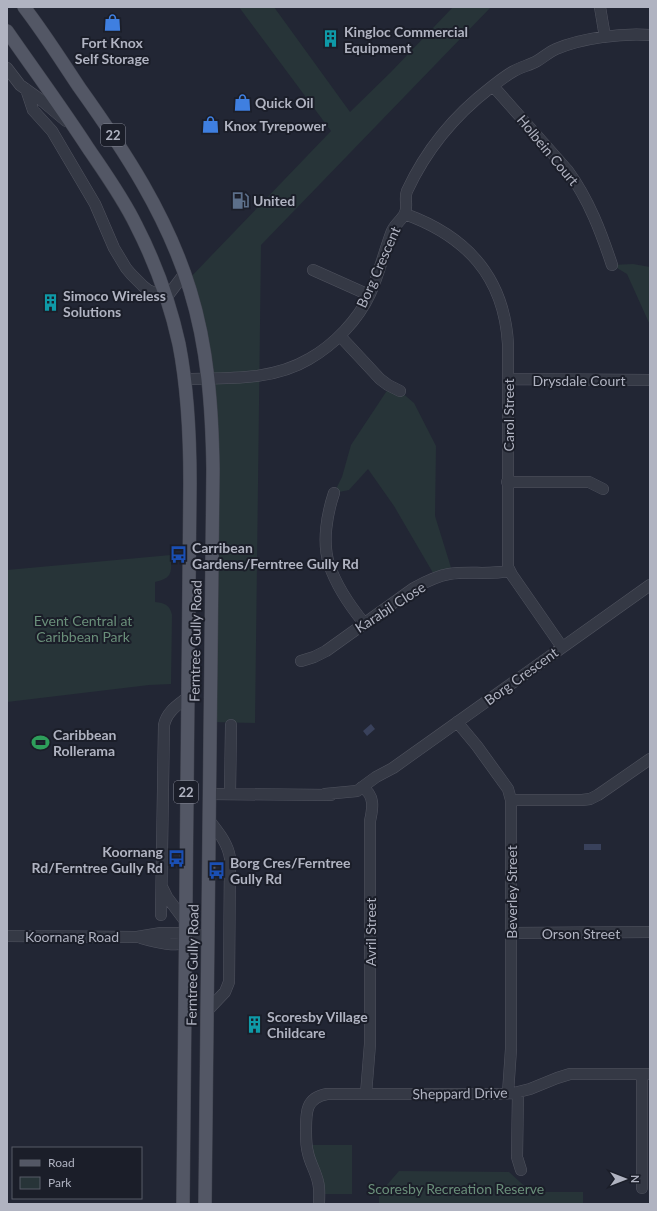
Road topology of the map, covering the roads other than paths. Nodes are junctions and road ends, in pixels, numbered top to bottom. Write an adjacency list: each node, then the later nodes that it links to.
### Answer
1 (24, 7): 13 (main road, Ferntree Gully Road / 22)
2 (600, 7): 5 (street)
3 (7, 31): 9 (main road, Ferntree Gully Road / 22)
4 (650, 35): 5 (street, Borg Crescent)
5 (605, 37): 7 (street, Borg Crescent)
6 (7, 68): 8 (street)
7 (493, 86): 10 (street, Borg Crescent); 11 (street, Holbein Court)
8 (26, 89): 9 (street); 15 (street)
9 (76, 129): 15 (main road, Ferntree Gully Road / 22)
10 (404, 214): 14 (street, Borg Crescent); 19 (street, Carol Street)
11 (612, 265)
12 (313, 270): 14 (street)
13 (185, 273): 15 (street); 18 (main road, Ferntree Gully Road / 22)
14 (369, 295): 16 (street, Borg Crescent)
15 (166, 298): 17 (main road, Ferntree Gully Road / 22)
16 (340, 336): 18 (street, Borg Crescent); 21 (street)
17 (185, 379): 18 (street, Borg Crescent); 30 (main road, Ferntree Gully Road / 22)
18 (209, 379): 35 (main road, Ferntree Gully Road / 22)
19 (508, 379): 20 (street, Drysdale Court); 22 (street, Carol Street)
20 (650, 380)
21 (400, 391)
22 (508, 482): 23 (street); 25 (street, Carol Street)
23 (603, 489)
24 (334, 493): 27 (street)
25 (509, 571): 27 (street, Karabil Close); 28 (street)
26 (650, 585): 28 (street, Borg Crescent)
27 (364, 623): 29 (street, Karabil Close)
28 (562, 647): 31 (street, Borg Crescent)
29 (301, 661)
30 (188, 697): 39 (street); 41 (main road, Ferntree Gully Road / 22)
31 (459, 721): 34 (street, Borg Crescent); 37 (street, Beverley Street)
32 (231, 724): 36 (street)
33 (648, 764): 37 (street)
34 (364, 790): 36 (street, Borg Crescent); 49 (street, Avril Street)
35 (210, 794): 36 (street, Borg Crescent); 38 (main road, Ferntree Gully Road / 22)
36 (230, 794)
37 (511, 800): 43 (street, Beverley Street)
38 (209, 820): 45 (main road, Ferntree Gully Road / 22); 46 (street)
39 (162, 887): 40 (street); 41 (street, Ferntree Gully Road)
40 (161, 915)
41 (185, 932): 44 (street, Koornang Road); 45 (street, Koornang Road); 53 (main road, Ferntree Gully Road / 22)
42 (650, 932): 43 (street, Orson Street)
43 (511, 933): 48 (street, Beverley Street)
44 (7, 936)
45 (208, 937): 46 (main road, Ferntree Gully Road / 22)
46 (207, 1011): 50 (main road, Ferntree Gully Road / 22)
47 (646, 1074): 48 (street, Sheppard Drive); 52 (street)
48 (513, 1093): 49 (street, Sheppard Drive); 51 (street, Beverley Street)
49 (369, 1094): 56 (street, Sheppard Drive)
50 (206, 1158): 54 (main road, Ferntree Gully Road / 22); 55 (main road)
51 (521, 1170)
52 (642, 1188)
53 (183, 1204)
54 (206, 1204)
55 (214, 1204)
56 (319, 1204)

